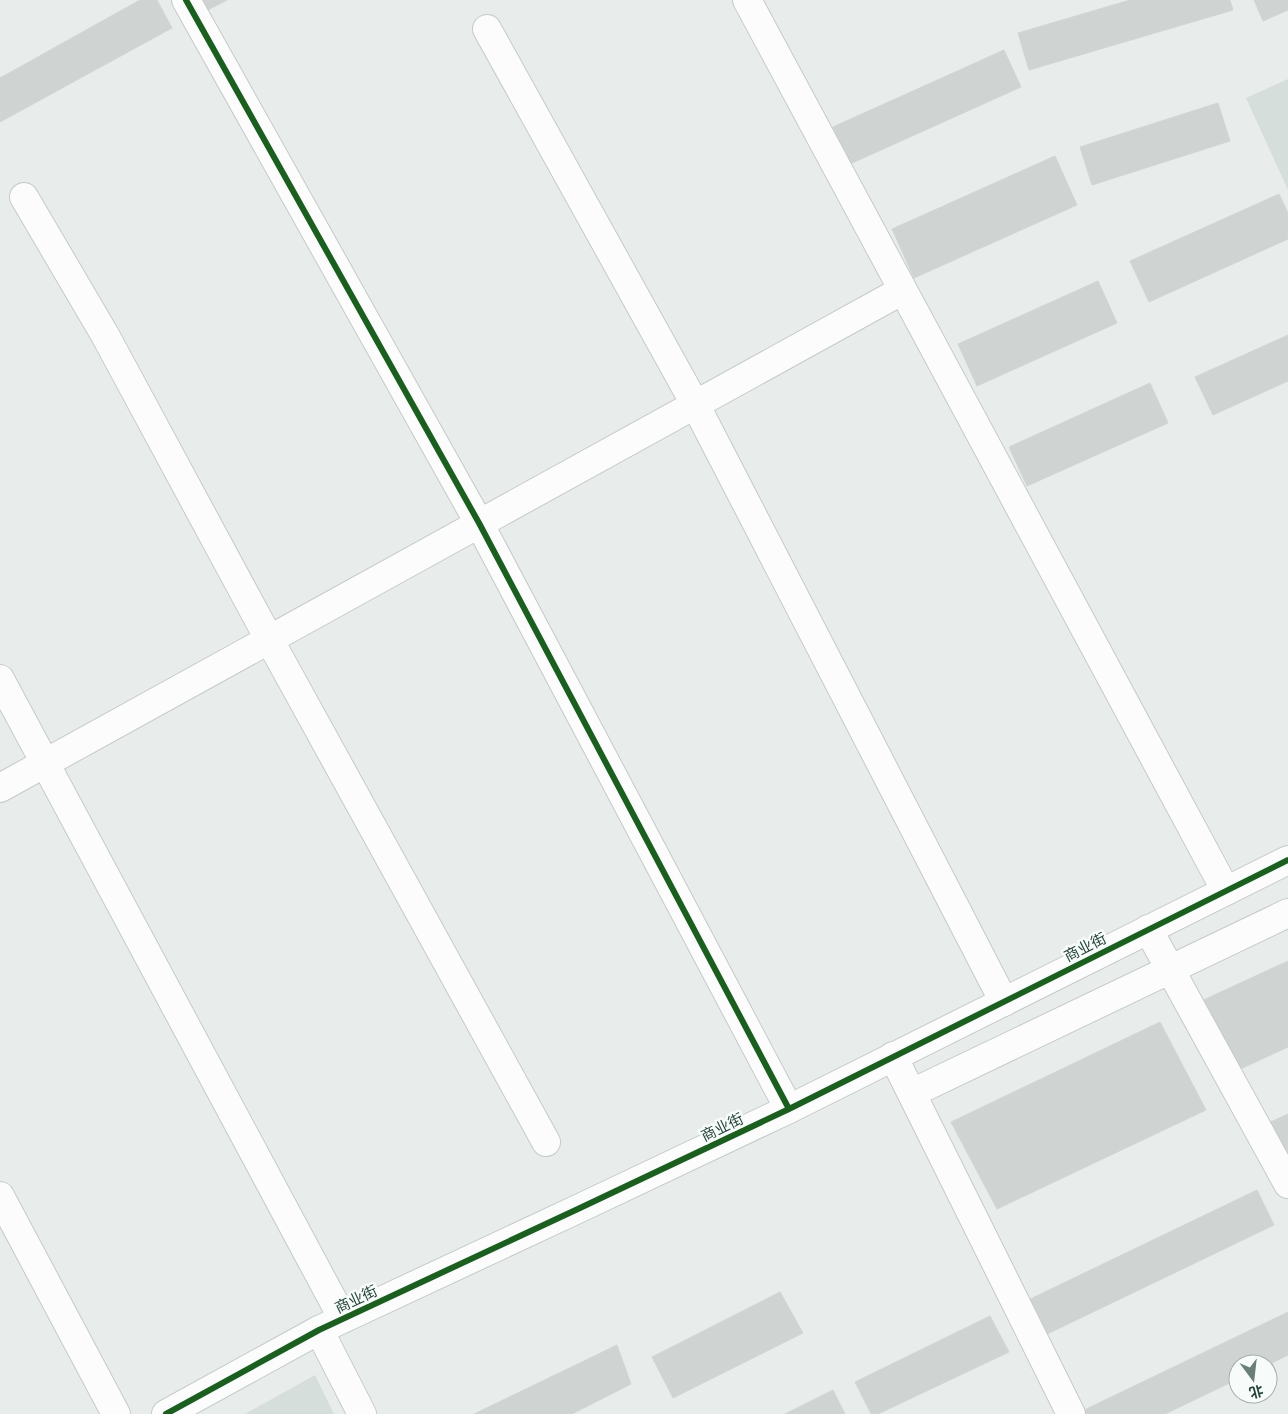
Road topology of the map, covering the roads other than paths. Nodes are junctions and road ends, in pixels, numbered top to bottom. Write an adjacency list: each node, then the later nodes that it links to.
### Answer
1 (186, 0): 7 (street)
2 (747, 0): 5 (street)
3 (487, 29): 6 (street)
4 (24, 197): 8 (street)
5 (904, 290): 6 (street); 13 (street)
6 (695, 404): 7 (street); 16 (street)
7 (479, 523): 8 (street); 19 (street)
8 (270, 639): 10 (street); 20 (street)
9 (0, 679): 10 (street)
10 (45, 763): 11 (street); 23 (street)
11 (0, 788)
12 (1288, 860): 13 (street, 商业街)
13 (1226, 891): 15 (street, 商业街)
14 (1288, 913): 18 (street)
15 (1148, 929): 16 (street, 商业街); 21 (street)
16 (1004, 1002): 17 (street, 商业街)
17 (893, 1056): 18 (street); 19 (street, 商业街)
18 (912, 1093): 28 (street)
19 (789, 1109): 23 (street, 商业街)
20 (546, 1142)
21 (1288, 1184)
22 (0, 1196): 25 (street)
23 (344, 1318): 24 (street, 商业街)
24 (318, 1330): 26 (street, 商业街); 27 (street)
25 (116, 1414)
26 (166, 1414)
27 (362, 1414)
28 (1071, 1414)

